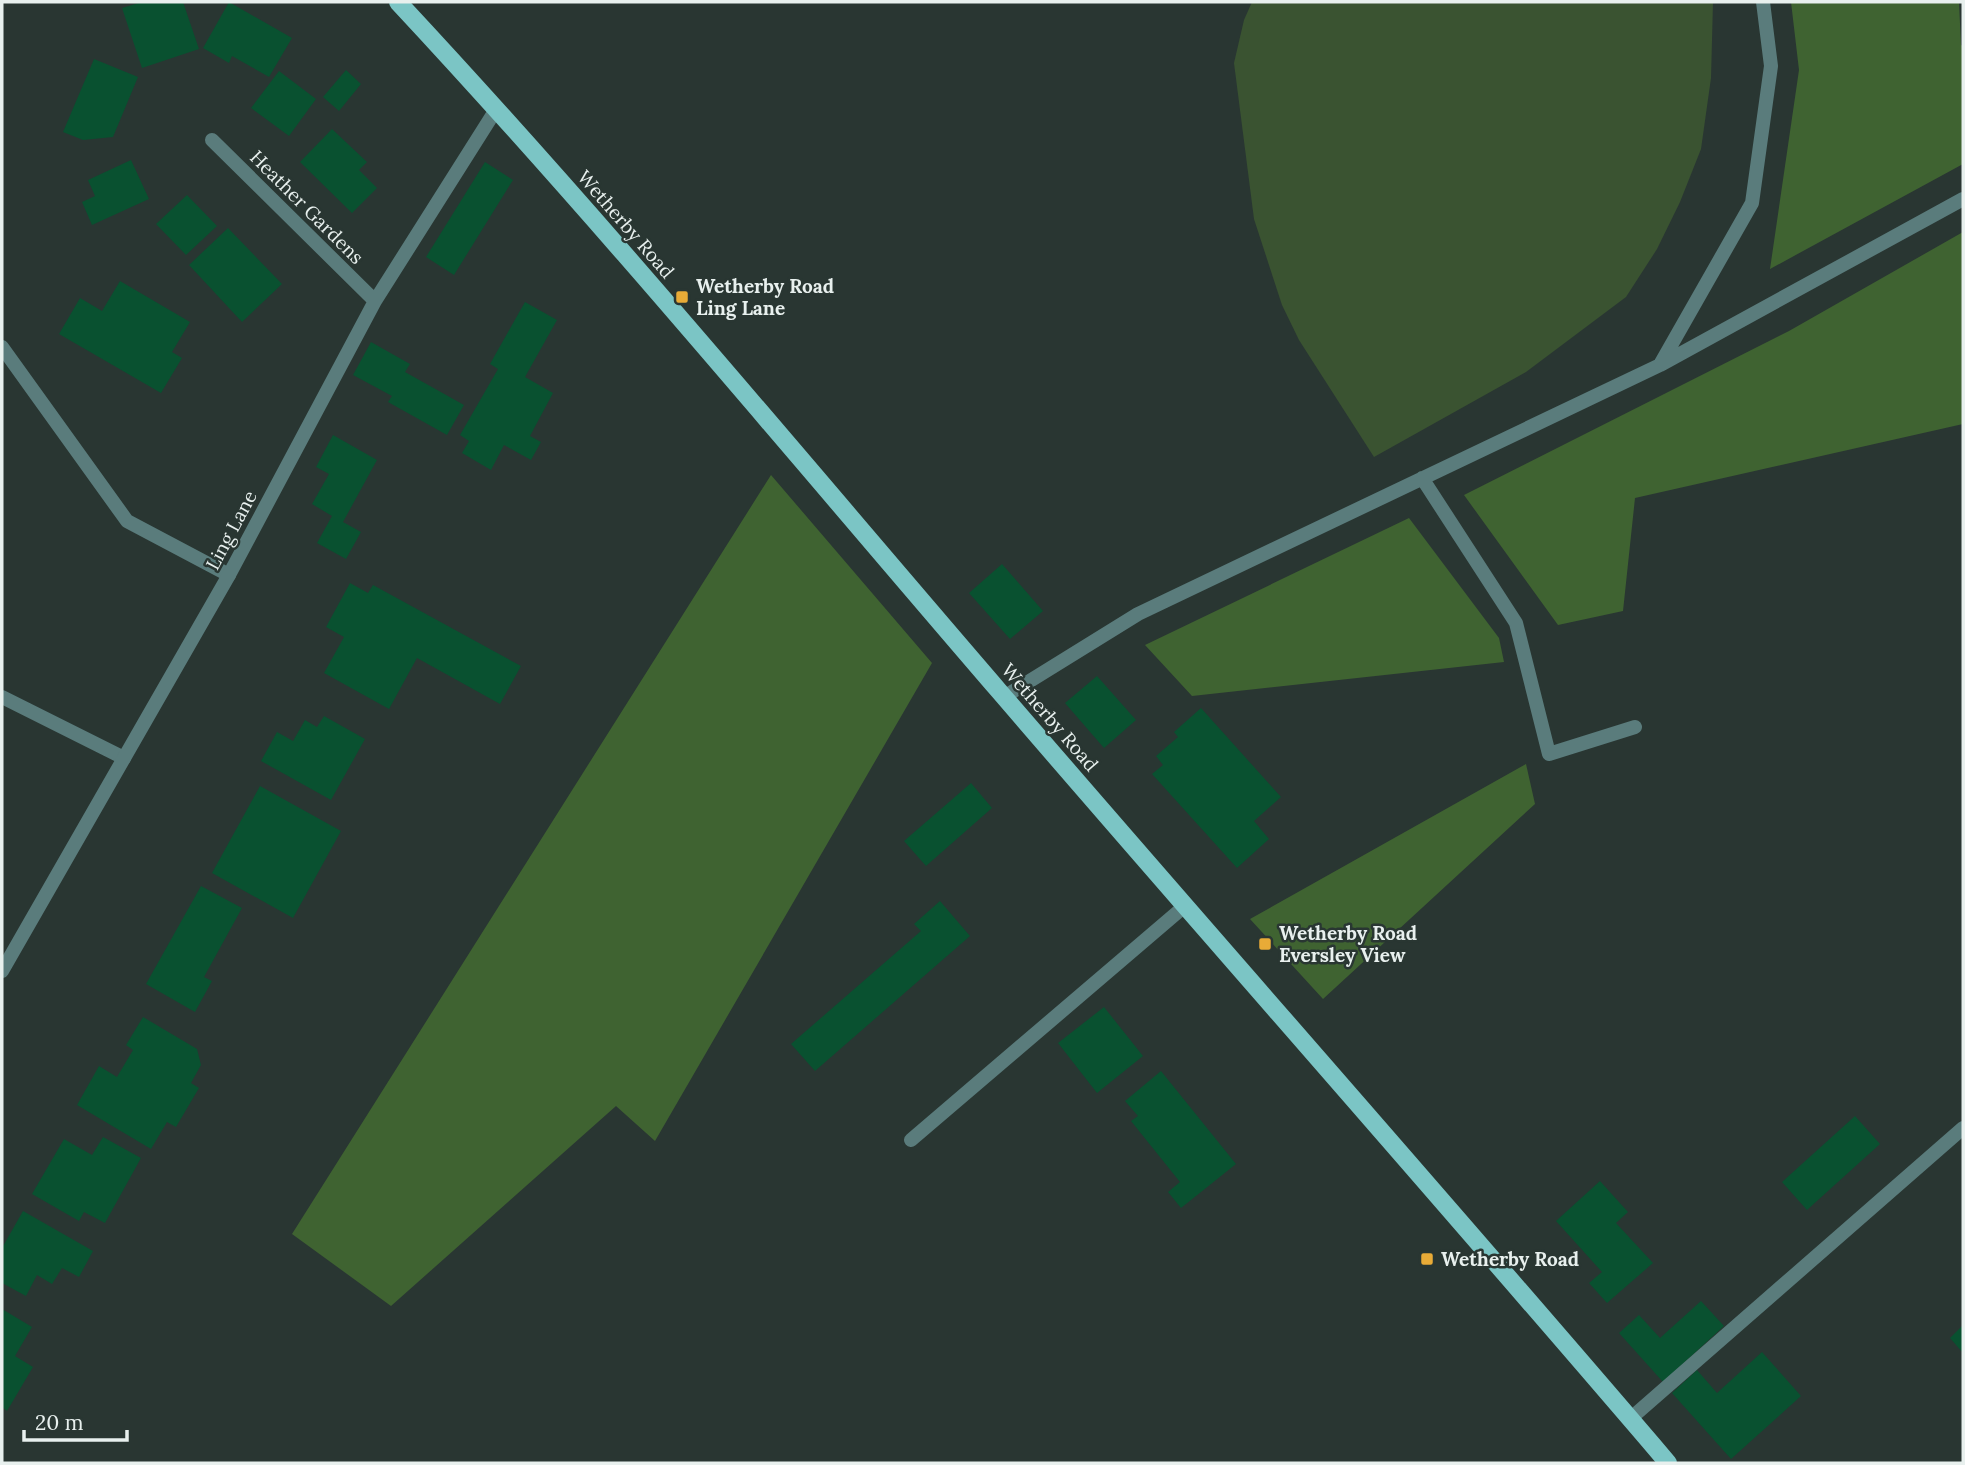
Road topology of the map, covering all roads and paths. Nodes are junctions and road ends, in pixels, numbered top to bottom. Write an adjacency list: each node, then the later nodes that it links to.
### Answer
1 (397, 2): 3 (main road, Wetherby Road)
2 (1763, 2): 8 (street)
3 (497, 108): 6 (street, Ling Lane); 12 (main road, Wetherby Road)
4 (212, 140): 6 (street, Heather Gardens)
5 (1963, 199): 8 (street)
6 (375, 301): 10 (street, Ling Lane)
7 (2, 347): 10 (street)
8 (1660, 365): 9 (street)
9 (1422, 478): 12 (street); 13 (street)
10 (229, 575): 14 (street, Ling Lane)
11 (2, 697): 14 (street)
12 (1004, 697): 15 (main road, Wetherby Road)
13 (1635, 727)
14 (124, 758): 16 (street, Ling Lane)
15 (1186, 905): 18 (street); 19 (main road, Wetherby Road)
16 (2, 971)
17 (1963, 1128): 19 (street)
18 (911, 1140)
19 (1630, 1419): 20 (main road, Wetherby Road)
20 (1668, 1463)

